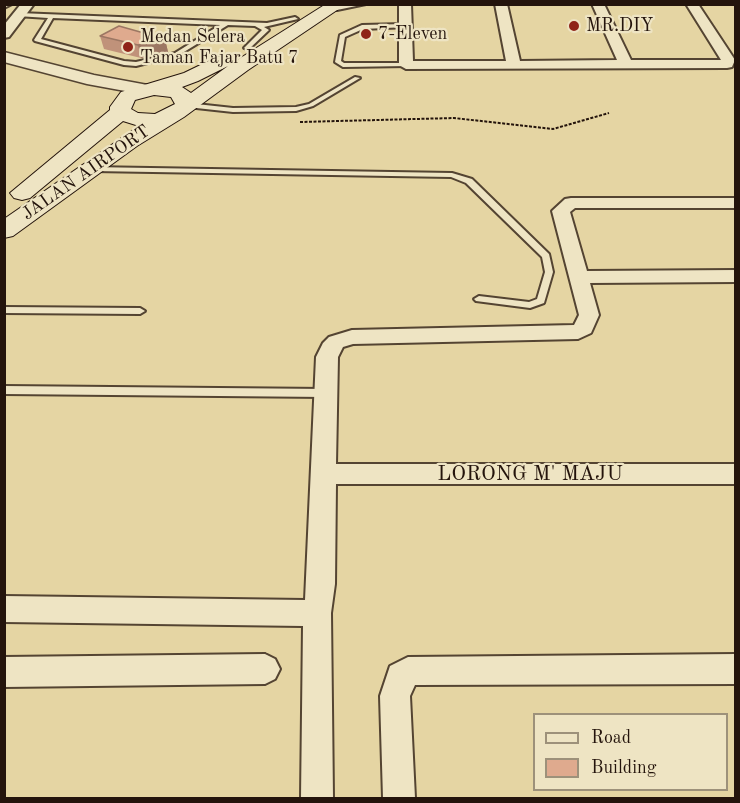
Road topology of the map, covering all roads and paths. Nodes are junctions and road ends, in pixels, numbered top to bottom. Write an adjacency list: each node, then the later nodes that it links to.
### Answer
1 (28, 4): 8 (street)
2 (360, 4): 7 (street)
3 (405, 4): 13 (street)
4 (501, 4): 18 (street)
5 (598, 4): 19 (street)
6 (692, 4): 19 (street)
7 (332, 5): 10 (main road); 23 (main road, JALAN AIRPORT)
8 (19, 15): 9 (lane); 14 (street)
9 (51, 17): 11 (lane); 11 (lane)
10 (295, 19): 12 (lane); 15 (main road)
11 (227, 23): 12 (lane)
12 (255, 25): 15 (lane)
13 (405, 26): 17 (street); 17 (lane)
14 (4, 34)
15 (247, 48): 21 (main road)
16 (5, 59): 21 (street); 22 (street)
17 (406, 65): 18 (street)
18 (514, 65): 19 (street)
19 (626, 65)
20 (357, 78): 23 (lane)
21 (153, 89): 22 (main road, JALAN AIRPORT); 23 (main road)
22 (120, 109): 23 (main road); 28 (main road, JALAN AIRPORT)
23 (179, 110): 26 (main road, JALAN AIRPORT)
24 (609, 113): 25 (path)
25 (294, 122)
26 (90, 169): 29 (main road, JALAN AIRPORT); 32 (lane)
27 (735, 203): 31 (street)
28 (4, 206)
29 (4, 231)
30 (735, 276): 31 (street)
31 (578, 277): 36 (street)
32 (479, 299)
33 (4, 310): 34 (lane)
34 (140, 311)
35 (4, 390): 36 (lane)
36 (326, 393): 37 (street)
37 (324, 474): 38 (street, LORONG M' MAJU); 40 (street)
38 (735, 474)
39 (4, 609): 40 (street)
40 (317, 613): 44 (street)
41 (265, 669): 43 (street)
42 (735, 669): 45 (street)
43 (4, 672)
44 (317, 798)
45 (399, 798)

